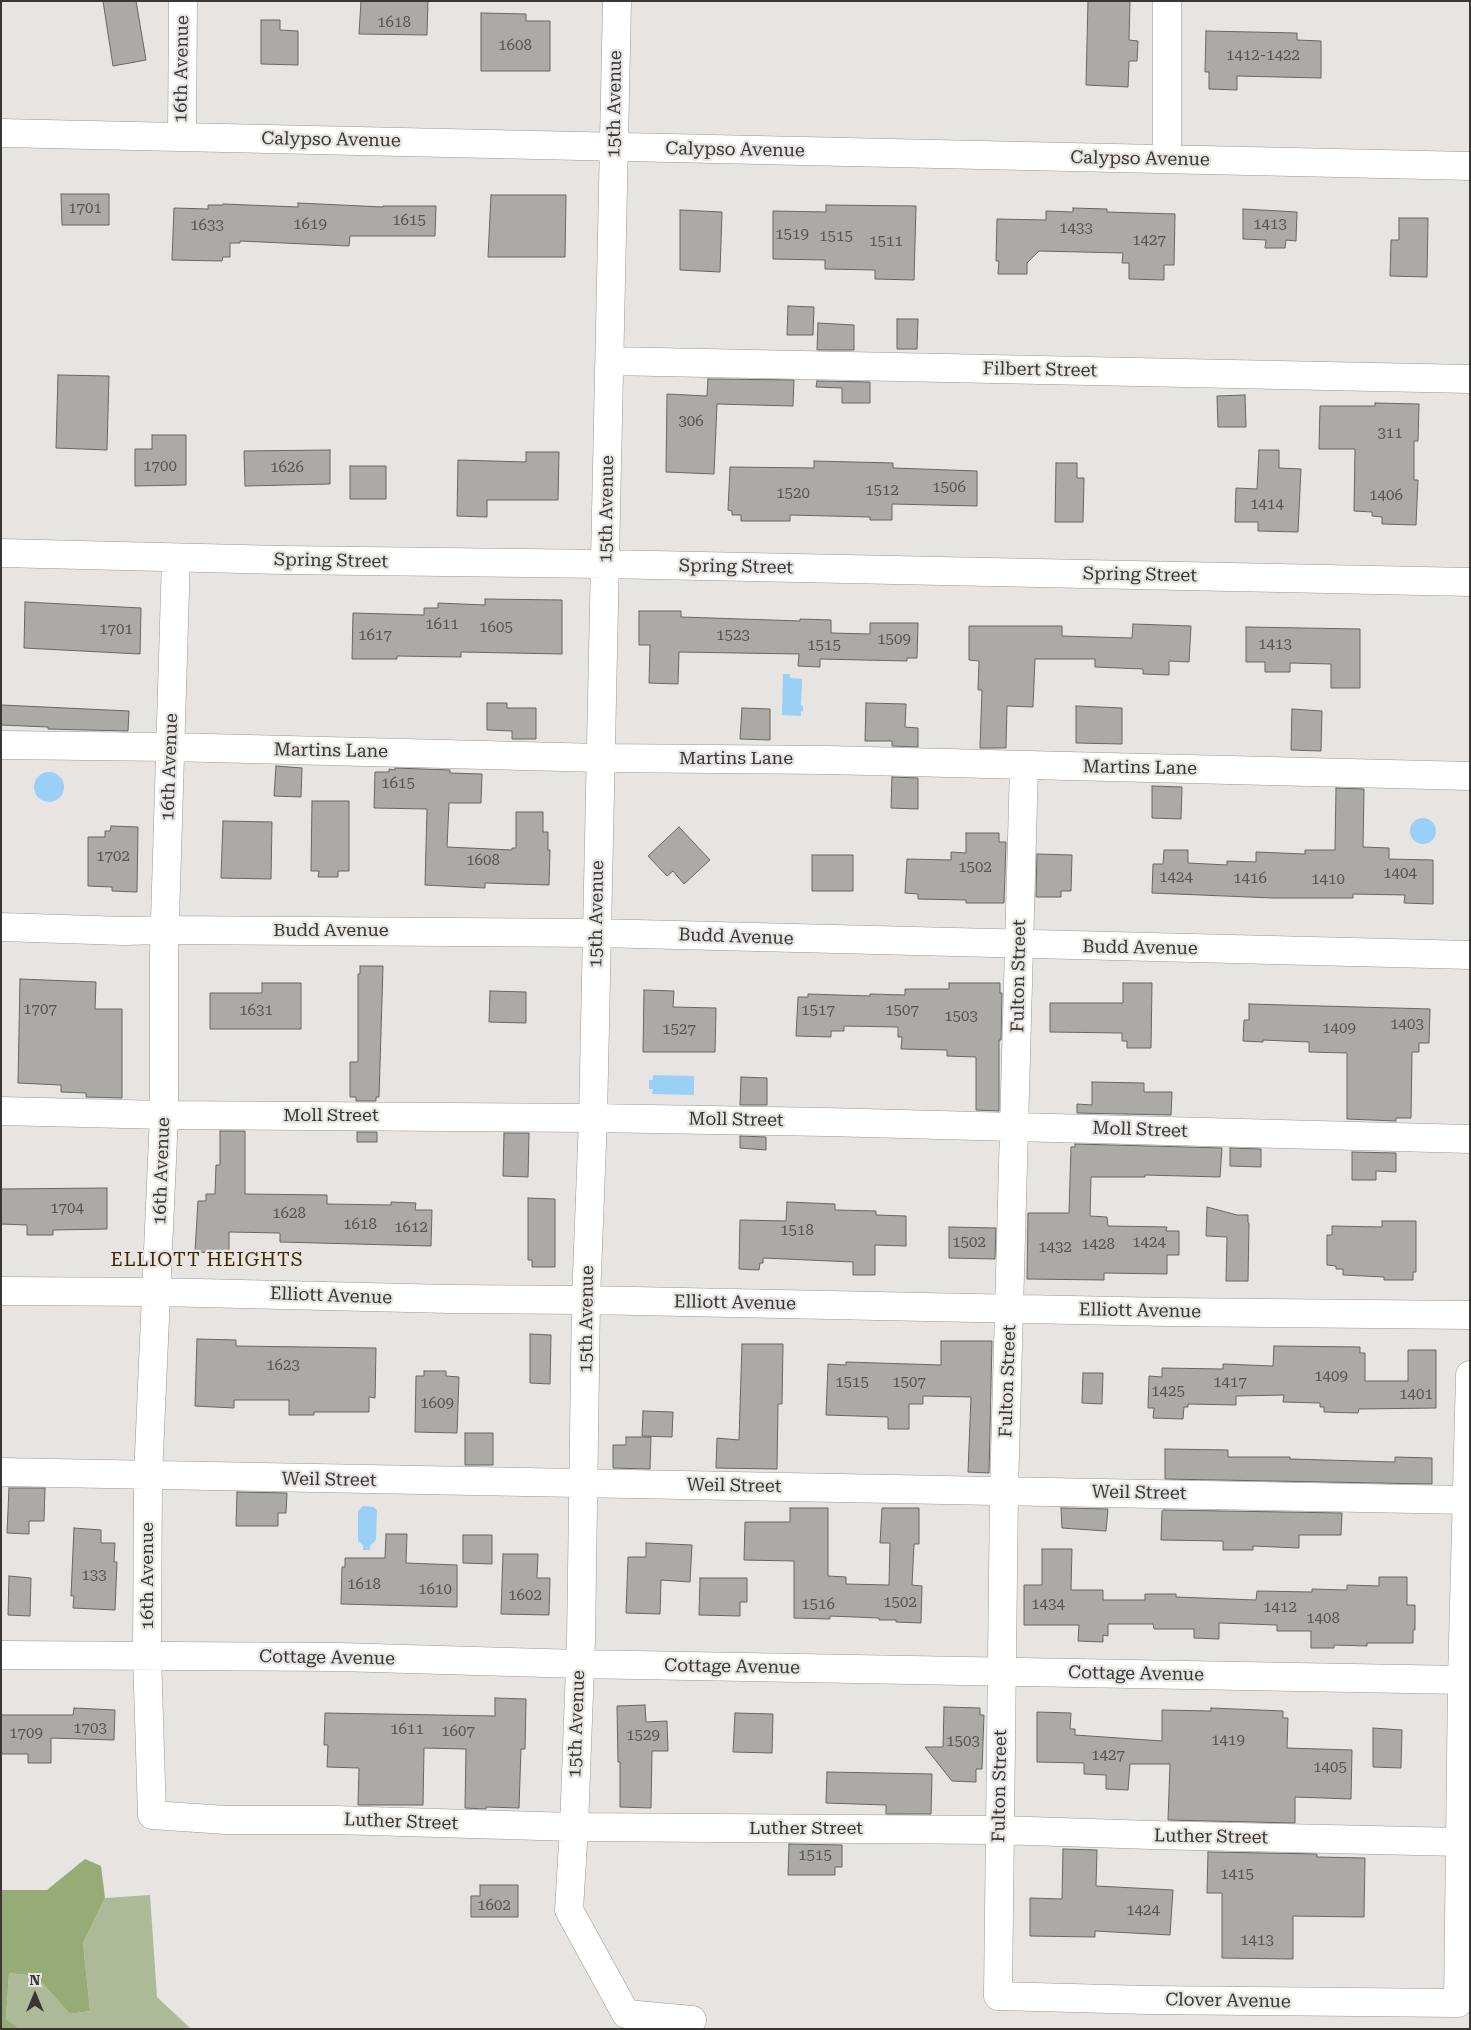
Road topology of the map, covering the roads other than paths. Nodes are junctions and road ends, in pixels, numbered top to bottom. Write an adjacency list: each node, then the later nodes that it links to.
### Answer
1 (183, 1): 5 (street, 16th Avenue)
2 (617, 1): 6 (street, 15th Avenue)
3 (1167, 1): 7 (street)
4 (1, 133): 5 (street, Calypso Avenue)
5 (182, 137): 6 (street, Calypso Avenue)
6 (614, 147): 7 (street, Calypso Avenue); 9 (street, 15th Avenue)
7 (1168, 159): 8 (street, Calypso Avenue)
8 (1470, 166)
9 (610, 360): 10 (street, Filbert Street); 13 (street, 15th Avenue)
10 (1470, 378)
11 (1, 553): 12 (street, Spring Street)
12 (176, 558): 13 (street, Spring Street); 16 (street, 16th Avenue)
13 (605, 564): 14 (street, Spring Street); 17 (street, 15th Avenue)
14 (1470, 582)
15 (1, 745): 16 (street, Martins Lane)
16 (170, 747): 17 (street, Martins Lane); 21 (street, 16th Avenue)
17 (601, 758): 18 (street, Martins Lane); 22 (street, 15th Avenue)
18 (1024, 766): 19 (street, Martins Lane); 23 (street, Fulton Street)
19 (1470, 776)
20 (1, 927): 21 (street, Budd Avenue)
21 (165, 930): 22 (street, Budd Avenue); 26 (street, 16th Avenue)
22 (597, 933): 23 (street, Budd Avenue); 27 (street, 15th Avenue)
23 (1019, 944): 24 (street, Budd Avenue); 28 (street, Fulton Street)
24 (1470, 955)
25 (1, 1111): 26 (street, Moll Street)
26 (164, 1115): 27 (street, Moll Street); 31 (street, 16th Avenue)
27 (593, 1118): 28 (street, Moll Street); 32 (street, 15th Avenue)
28 (1014, 1126): 29 (street, Moll Street); 33 (street, Fulton Street)
29 (1470, 1139)
30 (1, 1291): 31 (street, Elliott Avenue)
31 (158, 1292): 32 (street, Elliott Avenue); 37 (street, 16th Avenue)
32 (586, 1300): 33 (street, Elliott Avenue); 38 (street, 15th Avenue)
33 (1010, 1309): 34 (street, Elliott Avenue); 39 (street, Fulton Street)
34 (1470, 1315)
35 (1470, 1374): 40 (street)
36 (1, 1472): 37 (street, Weil Street)
37 (148, 1476): 38 (street, Weil Street); 42 (street, 16th Avenue)
38 (583, 1483): 39 (street, Weil Street); 43 (street, 15th Avenue)
39 (1004, 1491): 40 (street, Weil Street); 44 (street, Fulton Street)
40 (1468, 1512): 45 (street)
41 (1, 1654): 42 (street, Cottage Avenue)
42 (147, 1655): 43 (street, Cottage Avenue); 46 (street, 16th Avenue)
43 (579, 1664): 44 (street, Cottage Avenue); 47 (street, 15th Avenue)
44 (1003, 1671): 45 (street, Cottage Avenue); 48 (street, Fulton Street)
45 (1464, 1697): 49 (street)
46 (152, 1815): 47 (street, Luther Street)
47 (574, 1827): 48 (street, Luther Street); 52 (street, 15th Avenue)
48 (999, 1830): 49 (street, Luther Street); 51 (street, Fulton Street)
49 (1460, 1842): 50 (street)
50 (1464, 1880): 51 (street, Clover Avenue)
51 (998, 1996)
52 (692, 2020)

